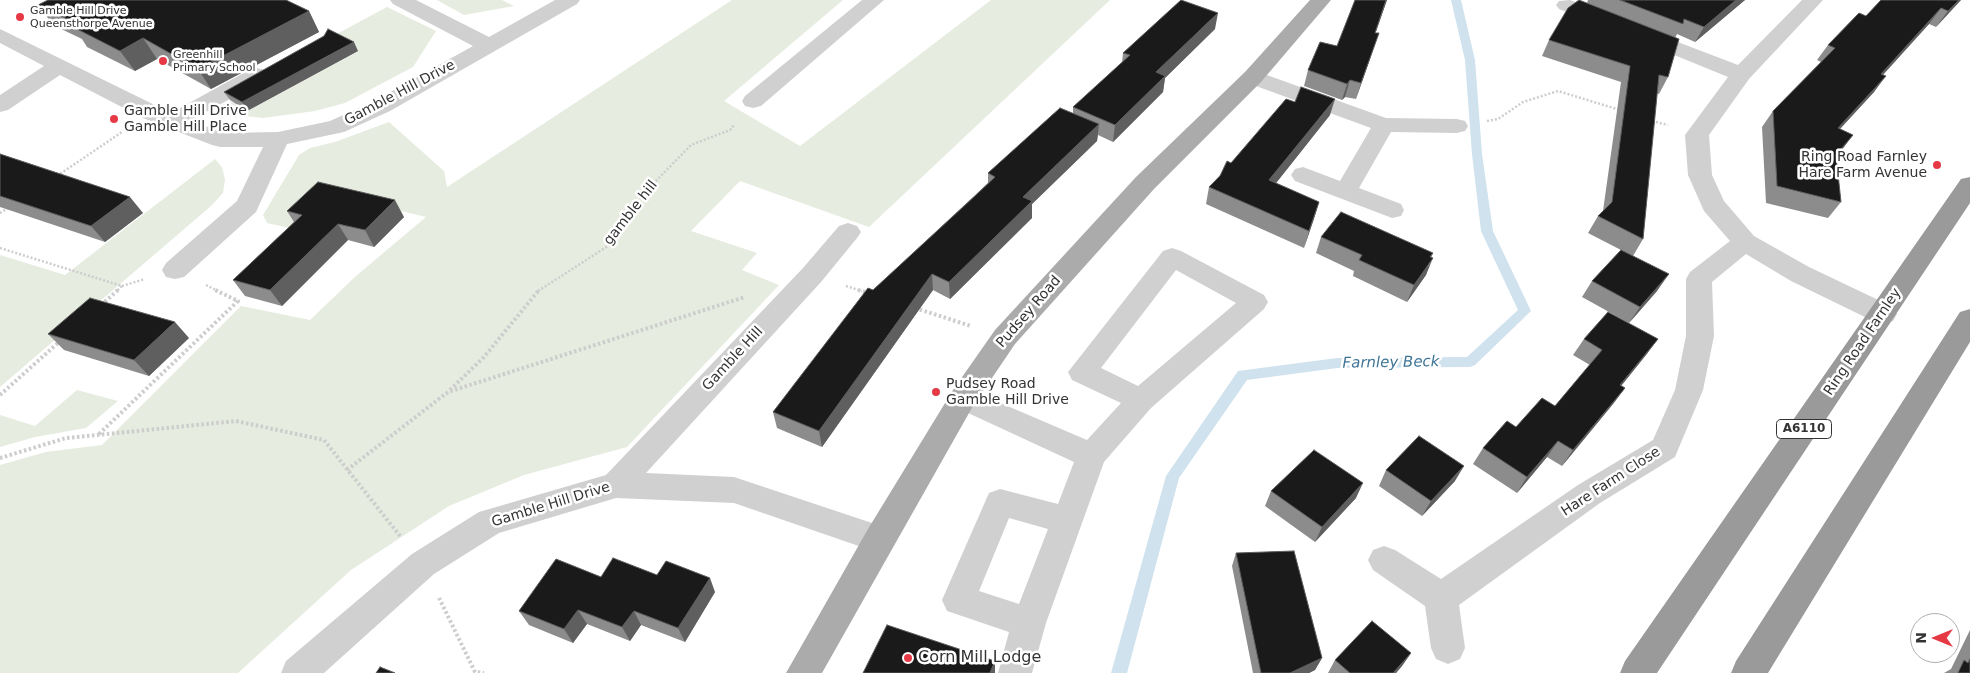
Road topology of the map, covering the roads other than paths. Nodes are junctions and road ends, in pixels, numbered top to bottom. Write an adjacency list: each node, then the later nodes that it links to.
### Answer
1 (400, 0): 8 (street)
2 (570, 0): 8 (street, Gamble Hill Drive)
3 (874, 0): 13 (street)
4 (1321, 0): 12 (main road, Pudsey Road)
5 (1813, 0): 11 (street)
6 (1566, 5): 11 (street)
7 (0, 35): 10 (street, Gamble Hill Drive)
8 (490, 46): 18 (street, Gamble Hill Drive)
9 (277, 63): 15 (street)
10 (60, 66): 14 (street); 15 (street, Gamble Hill Drive)
11 (1741, 74): 24 (street)
12 (1253, 77): 16 (street); 28 (main road, Pudsey Road)
13 (753, 101)
14 (0, 105)
15 (173, 121): 18 (street, Gamble Hill Drive)
16 (1384, 125): 17 (street); 21 (street)
17 (1456, 126)
18 (278, 139): 25 (street)
19 (1302, 175): 21 (street)
20 (1970, 185): 26 (highway, Ring Road Farnley / A6110)
21 (1345, 192): 22 (street)
22 (1392, 210)
23 (848, 232): 31 (street, Gamble Hill)
24 (1745, 242): 26 (street); 35 (street, Hare Farm Close)
25 (175, 270)
26 (1883, 314): 41 (highway, Ring Road Farnley / A6110)
27 (1970, 319): 42 (highway)
28 (963, 398): 30 (street); 33 (main road, Pudsey Road)
29 (1141, 400): 29 (street); 30 (street)
30 (1091, 456): 32 (street)
31 (616, 485): 33 (street, Gamble Hill Drive); 38 (street, Gamble Hill Drive)
32 (1066, 520): 36 (street); 36 (street)
33 (879, 539): 39 (main road, Pudsey Road)
34 (1384, 560): 35 (street)
35 (1441, 598): 37 (street)
36 (1029, 623): 40 (street)
37 (1448, 648)
38 (298, 673)
39 (803, 673)
40 (1015, 673)
41 (1637, 673)
42 (1748, 673)

